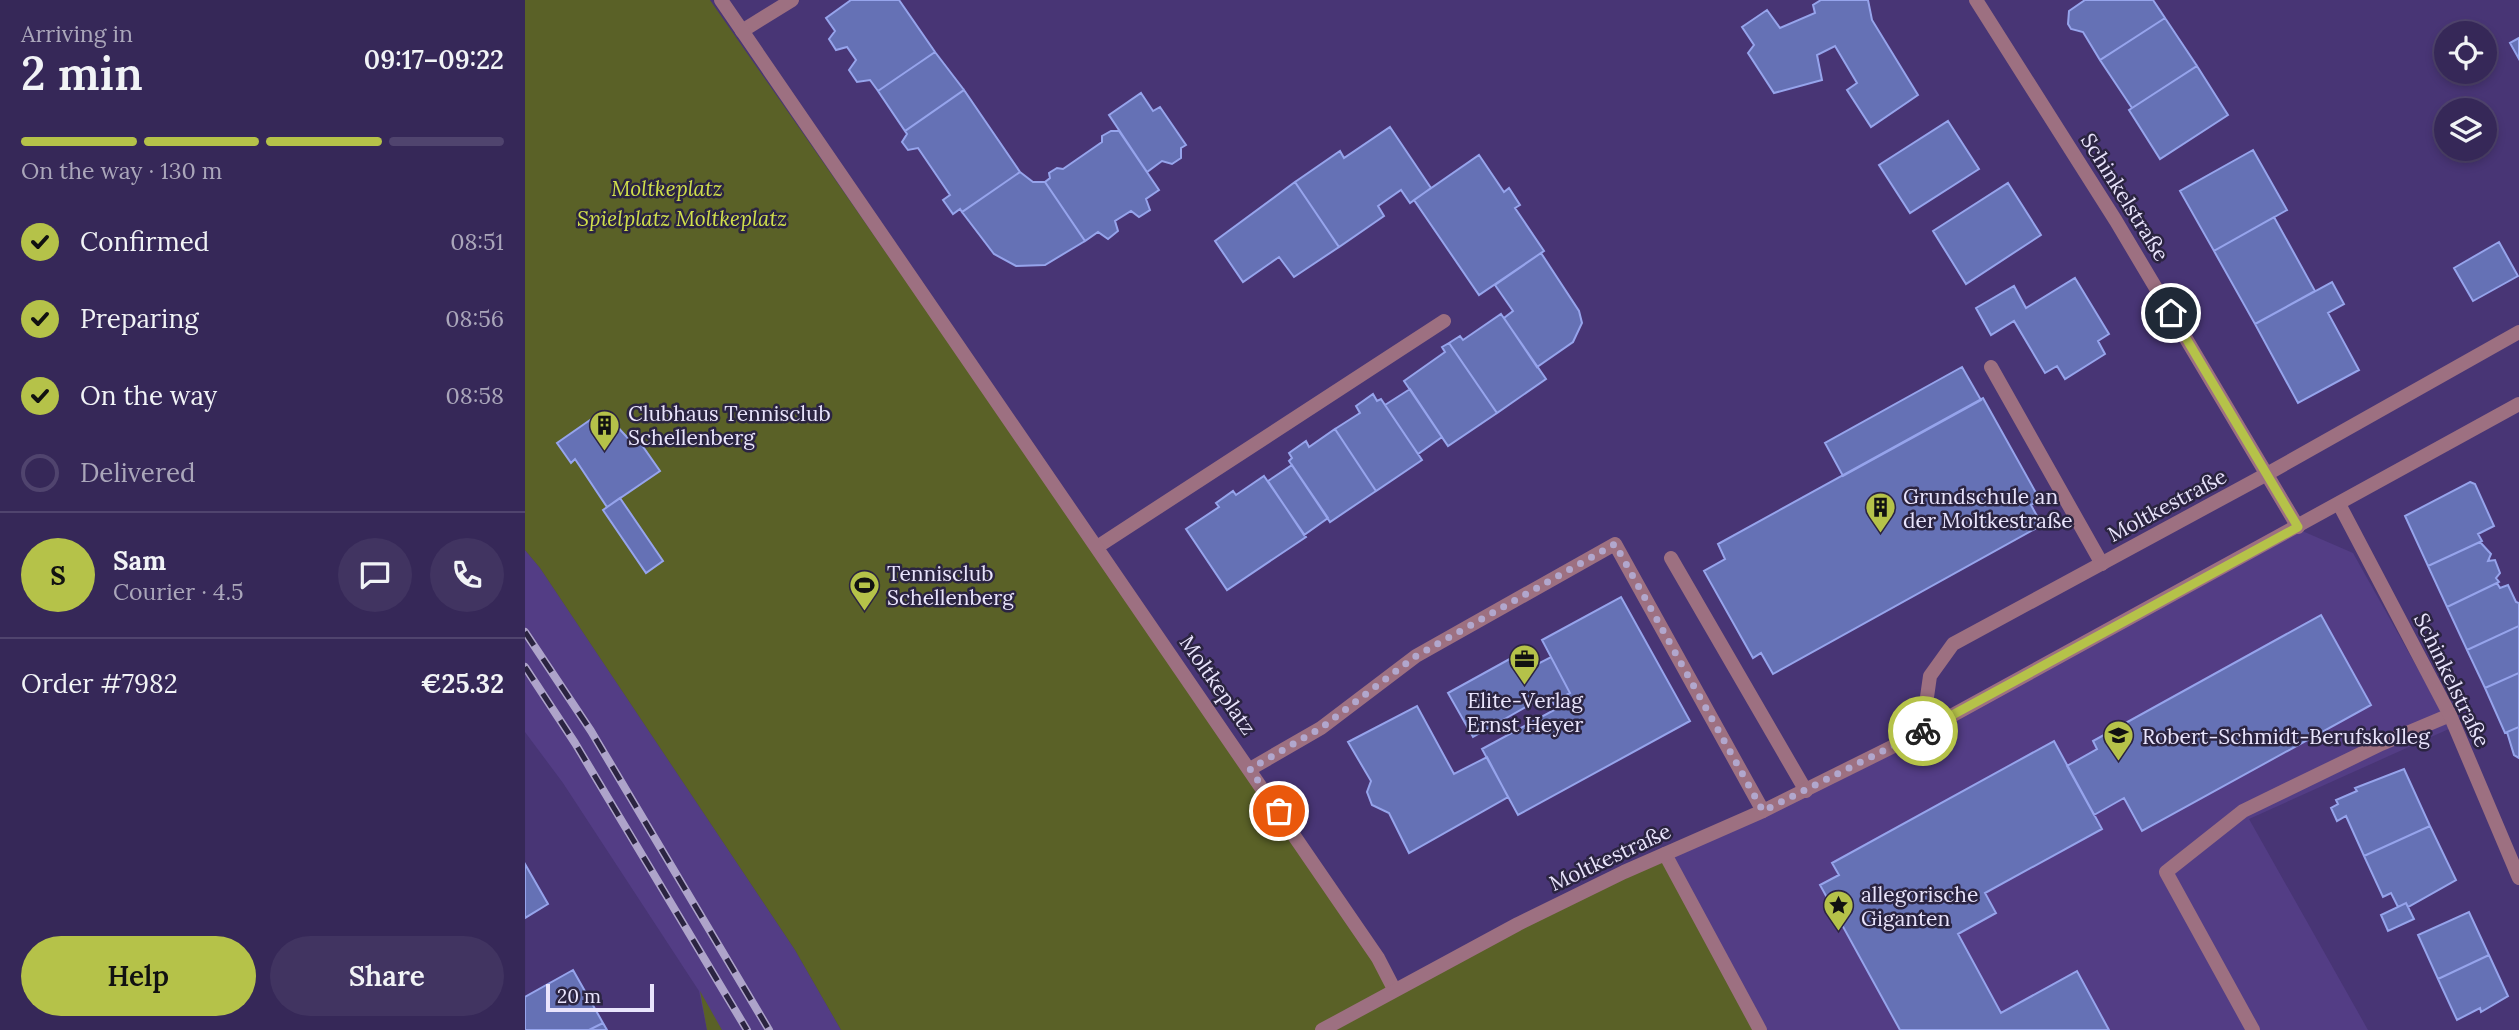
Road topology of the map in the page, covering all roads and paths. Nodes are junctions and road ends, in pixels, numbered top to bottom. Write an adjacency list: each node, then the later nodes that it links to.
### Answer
1 (721, 0): 4 (street, Moltkeplatz)
2 (792, 0): 4 (street)
3 (1976, 0): 9 (street, Schinkelstraße)
4 (742, 31): 12 (street, Moltkeplatz)
5 (1444, 321): 12 (street)
6 (2519, 332): 9 (street, Moltkestraße)
7 (1991, 367): 14 (street)
8 (2519, 404): 10 (street, Moltkestraße)
9 (2267, 474): 11 (street, Schinkelstraße); 14 (street, Moltkestraße)
10 (2339, 504): 11 (street, Moltkestraße); 15 (street, Schinkelstraße)
11 (2298, 527): 16 (street, Moltkestraße)
12 (1097, 547): 17 (street, Moltkeplatz)
13 (1671, 558): 18 (street)
14 (2102, 564): 16 (street, Moltkestraße)
15 (2449, 715): 21 (street, Schinkelstraße); 25 (street)
16 (1921, 732): 18 (street, Moltkestraße)
17 (1250, 769): 19 (street); 22 (street, Moltkeplatz)
18 (1806, 790): 19 (street, Moltkestraße)
19 (1763, 811): 20 (street, Moltkestraße)
20 (1665, 853): 22 (street, Moltkestraße); 24 (street)
21 (2519, 878)
22 (1394, 989): 23 (street, Moltkestraße)
23 (1322, 1030)
24 (1760, 1030)
25 (2253, 1030)

